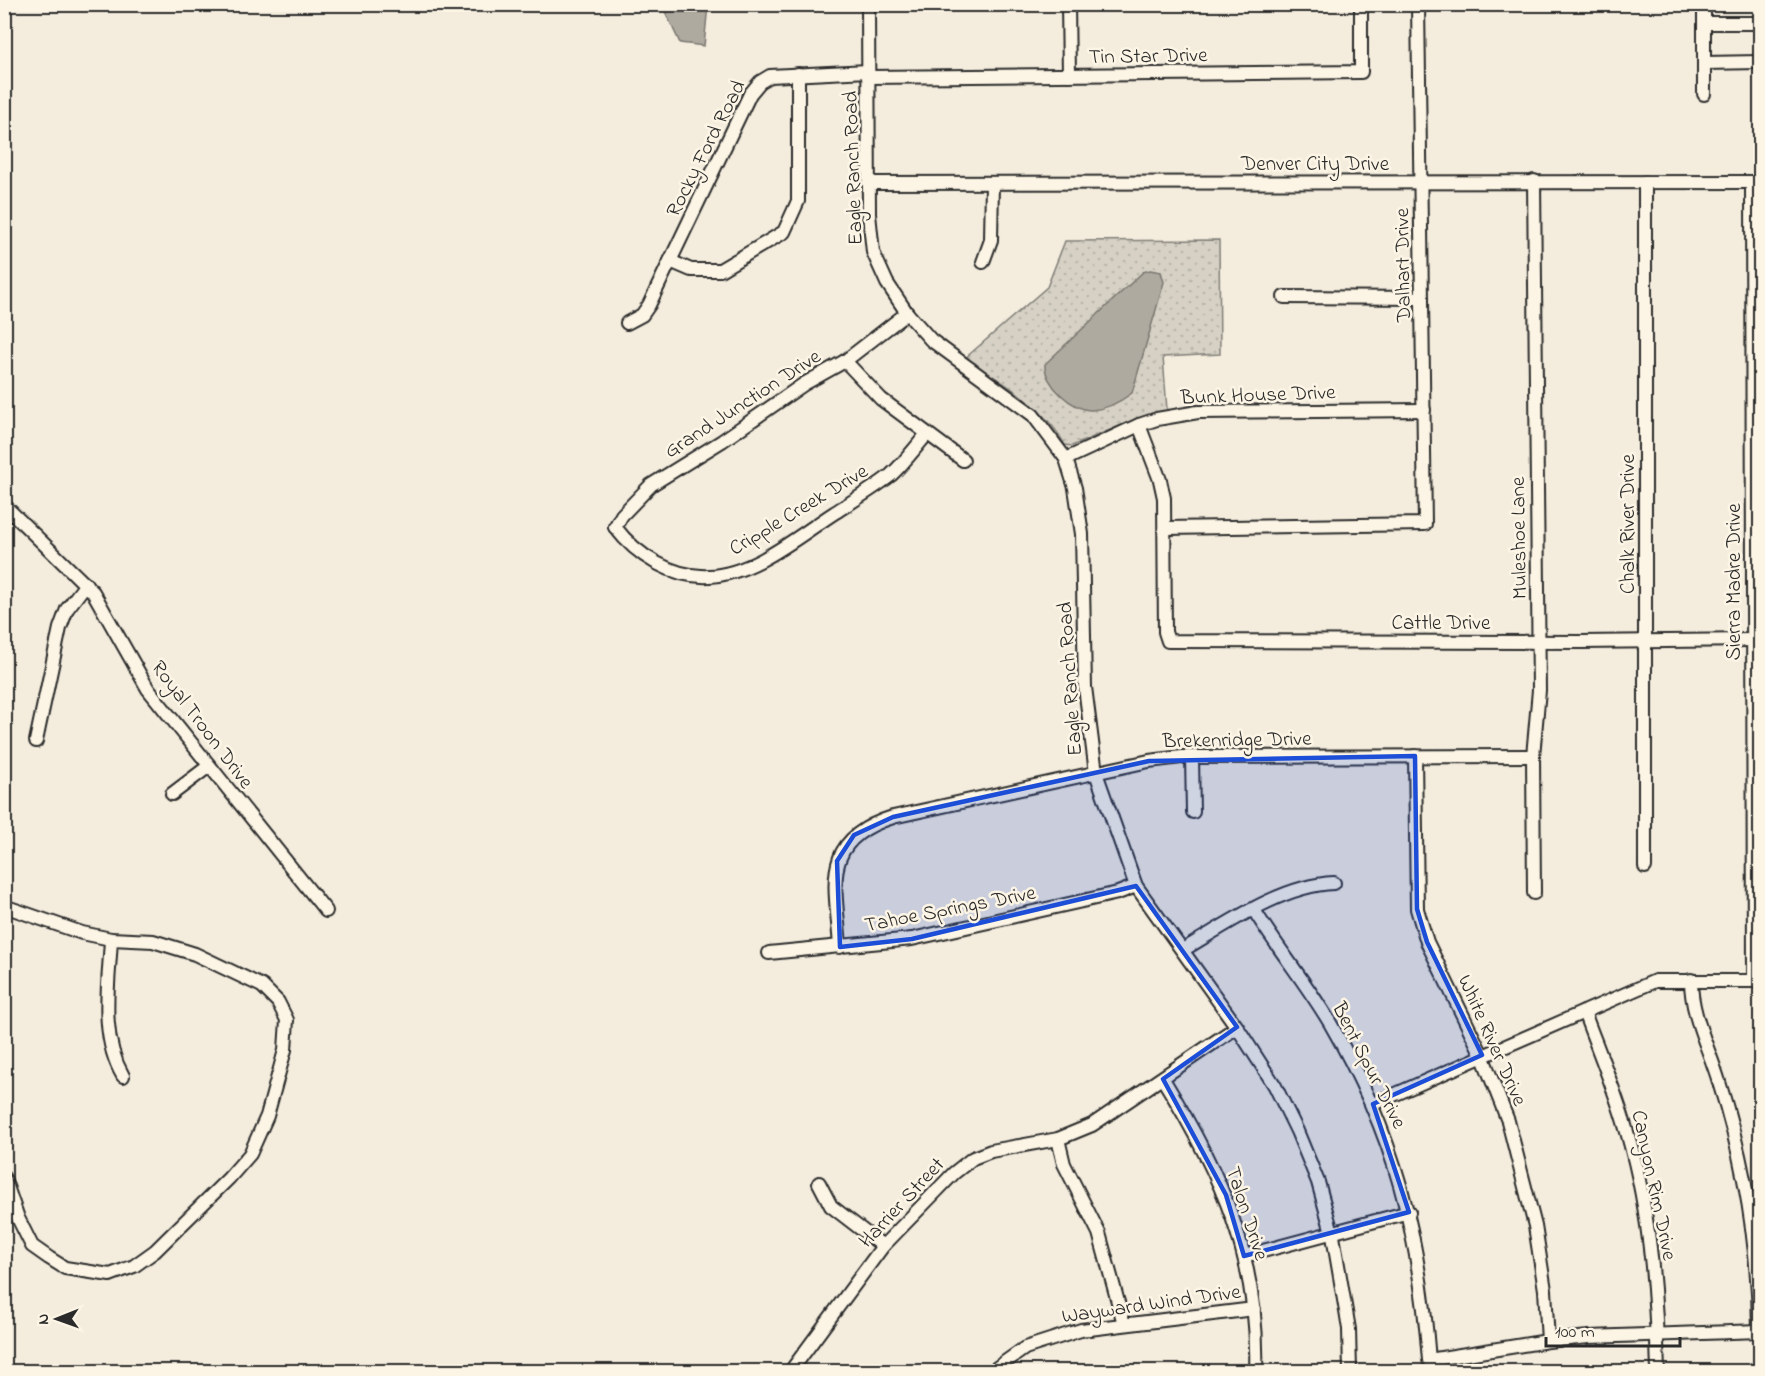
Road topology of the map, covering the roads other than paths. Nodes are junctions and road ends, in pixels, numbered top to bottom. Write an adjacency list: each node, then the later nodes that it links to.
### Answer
1 (868, 4): 11 (street, Eagle Ranch Road)
2 (1068, 4): 12 (street)
3 (1361, 4): 12 (street, Tin Star Drive)
4 (1418, 4): 19 (street, Dalhart Drive)
5 (1704, 4): 6 (street)
6 (1704, 23): 7 (street); 9 (street)
7 (1761, 23)
8 (1761, 62): 9 (street)
9 (1704, 63): 13 (street)
10 (798, 74): 11 (street, Rocky Ford Road); 20 (street, Rocky Ford Road); 20 (street)
11 (868, 74): 12 (street, Tin Star Drive); 17 (street, Eagle Ranch Road)
12 (1069, 75)
13 (1704, 94)
14 (1534, 182): 15 (street, Denver City Drive); 19 (street, Denver City Drive); 38 (street, Muleshoe Lane)
15 (1645, 182): 16 (street, Denver City Drive); 39 (street, Chalk River Drive)
16 (1756, 182): 28 (street, Sierra Madre Drive)
17 (869, 183): 18 (street, Denver City Drive); 24 (street, Eagle Ranch Road)
18 (992, 183): 19 (street, Denver City Drive); 21 (street)
19 (1421, 183): 23 (street, Dalhart Drive)
20 (670, 261): 25 (street, Rocky Ford Road)
21 (983, 262)
22 (1284, 297): 23 (street)
23 (1422, 298): 27 (street, Dalhart Drive)
24 (907, 314): 26 (street, Grand Junction Drive); 31 (street, Eagle Ranch Road)
25 (627, 323)
26 (845, 361): 30 (street); 34 (street, Grand Junction Drive)
27 (1424, 410): 29 (street, Bunk House Drive); 35 (street, Dalhart Drive)
28 (1756, 417): 37 (street, Sierra Madre Drive)
29 (1138, 425): 31 (street, Bunk House Drive); 35 (street)
30 (927, 434): 32 (street); 34 (street, Cripple Creek Drive)
31 (1066, 459): 45 (street, Eagle Ranch Road)
32 (963, 460)
33 (4, 505): 36 (street, Royal Troon Drive)
34 (610, 526)
35 (1166, 528): 38 (street, Cattle Drive)
36 (86, 584): 40 (street); 44 (street, Royal Troon Drive)
37 (1753, 640): 39 (street, Cattle Drive); 59 (street, Sierra Madre Drive)
38 (1538, 642): 39 (street, Cattle Drive); 42 (street, Muleshoe Lane)
39 (1646, 642): 48 (street, Chalk River Drive)
40 (36, 741)
41 (1415, 756): 42 (street, Brekenridge Drive); 43 (street, Brekenridge Drive); 62 (street, White River Drive)
42 (1533, 756): 51 (street, Muleshoe Lane)
43 (1192, 757): 45 (street, Brekenridge Drive); 47 (street)
44 (209, 766): 46 (street); 54 (street, Royal Troon Drive)
45 (1096, 773): 50 (street, Eagle Ranch Road); 56 (street, Brekenridge Drive)
46 (172, 794)
47 (1193, 812)
48 (1645, 867)
49 (1334, 883): 53 (street)
50 (1136, 886): 56 (street, Tahoe Springs Drive); 57 (street, Eagle Ranch Road)
51 (1534, 894)
52 (4, 906): 55 (street)
53 (1254, 910): 57 (street); 65 (street, Bent Spur Drive)
54 (327, 911)
55 (111, 939): 63 (street); 67 (street)
56 (840, 947): 58 (street, Tahoe Springs Drive)
57 (1183, 950): 61 (street, Eagle Ranch Road)
58 (769, 953)
59 (1691, 980): 60 (street); 75 (street)
60 (1584, 1012): 62 (street); 76 (street, Canyon Rim Drive)
61 (1237, 1027): 64 (street, Harrier Street); 70 (street, Eagle Ranch Road)
62 (1482, 1055): 65 (street); 77 (street, White River Drive)
63 (123, 1076)
64 (1163, 1079): 66 (street, Harrier Street); 72 (street, Talon Drive)
65 (1372, 1104): 69 (street, Bent Spur Drive)
66 (1058, 1139): 71 (street, Harrier Street); 74 (street)
67 (4, 1178)
68 (819, 1183): 71 (street)
69 (1409, 1212): 70 (street); 77 (street, Bent Spur Drive)
70 (1332, 1233): 72 (street); 81 (street, Eagle Ranch Road)
71 (883, 1246): 78 (street, Harrier Street)
72 (1244, 1256): 73 (street, Talon Drive)
73 (1254, 1309): 74 (street, Wayward Wind Drive); 80 (street, Talon Drive)
74 (1124, 1324): 79 (street, Wayward Wind Drive)
75 (1760, 1331): 76 (street)
76 (1657, 1333): 77 (street); 82 (street, Canyon Rim Drive)
77 (1548, 1341)
78 (790, 1371)
79 (991, 1371)
80 (1256, 1371)
81 (1350, 1371)
82 (1658, 1371)

